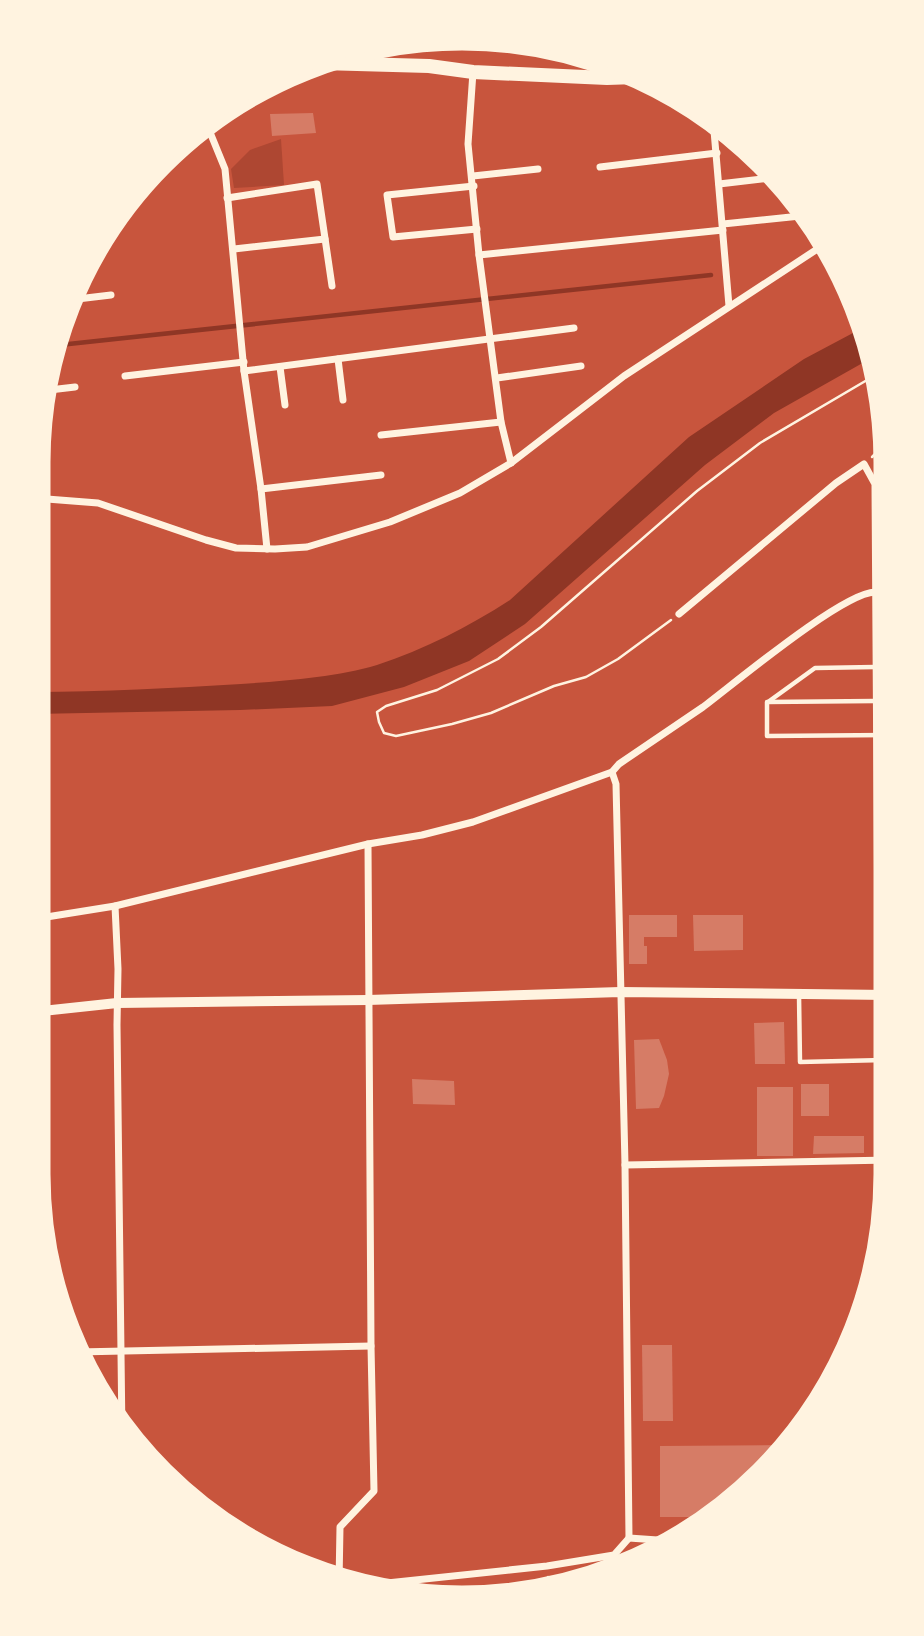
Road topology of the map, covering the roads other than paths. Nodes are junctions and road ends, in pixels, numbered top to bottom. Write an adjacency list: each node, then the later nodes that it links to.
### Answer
1 (342, 64): 2 (main road)
2 (473, 72): 3 (main road); 9 (street)
3 (622, 77)
4 (209, 131): 13 (street)
5 (714, 131): 6 (street)
6 (717, 153): 7 (street); 11 (street)
7 (600, 167)
8 (538, 169): 9 (street)
9 (473, 176): 12 (street)
10 (767, 178): 11 (street)
11 (719, 184): 15 (street)
12 (474, 186): 16 (street); 16 (street)
13 (227, 198): 17 (street); 19 (street)
14 (798, 217): 15 (street)
15 (723, 227): 20 (street); 24 (street)
16 (477, 229): 20 (street)
17 (325, 239): 19 (street); 21 (street)
18 (819, 248): 24 (street)
19 (234, 249): 28 (street)
20 (479, 255): 26 (street)
21 (332, 286)
22 (111, 295): 23 (street)
23 (79, 299)
24 (729, 306): 40 (street)
25 (574, 328): 26 (street)
26 (491, 340): 27 (street); 33 (street)
27 (338, 359): 30 (street); 36 (street)
28 (244, 362): 31 (street); 32 (street)
29 (581, 366): 33 (street)
30 (280, 367): 31 (street); 37 (street)
31 (244, 371): 44 (street)
32 (125, 376)
33 (497, 378): 38 (street)
34 (75, 387): 35 (street)
35 (52, 390)
36 (342, 400)
37 (285, 405)
38 (501, 422): 39 (street); 40 (street)
39 (381, 435)
40 (511, 463): 46 (street)
41 (381, 475): 44 (street)
42 (878, 481): 43 (lane)
43 (875, 484): 47 (street); 48 (street)
44 (261, 489): 46 (street)
45 (45, 499): 46 (street)
46 (267, 549)
47 (874, 592): 49 (street); 55 (street)
48 (679, 614)
49 (875, 667): 50 (street); 53 (lane)
50 (875, 685): 51 (lane); 52 (street)
51 (878, 685)
52 (876, 701): 53 (lane); 54 (street)
53 (767, 702): 54 (lane)
54 (876, 735): 59 (street)
55 (612, 772): 56 (street); 60 (street)
56 (368, 844): 57 (street); 63 (street)
57 (115, 906): 58 (street); 64 (street)
58 (45, 917)
59 (878, 947)
60 (620, 992): 61 (street); 63 (street); 68 (street)
61 (799, 994): 62 (street); 66 (lane)
62 (878, 995)
63 (368, 1000): 64 (street); 69 (street)
64 (117, 1003): 65 (street); 71 (street)
65 (45, 1011)
66 (878, 1060)
67 (878, 1160): 68 (street)
68 (625, 1165): 73 (street)
69 (371, 1346): 71 (street); 75 (street)
70 (85, 1352): 71 (street)
71 (121, 1352): 72 (street)
72 (122, 1413)
73 (629, 1538): 74 (street); 76 (street)
74 (660, 1540)
75 (339, 1571)
76 (387, 1583)

